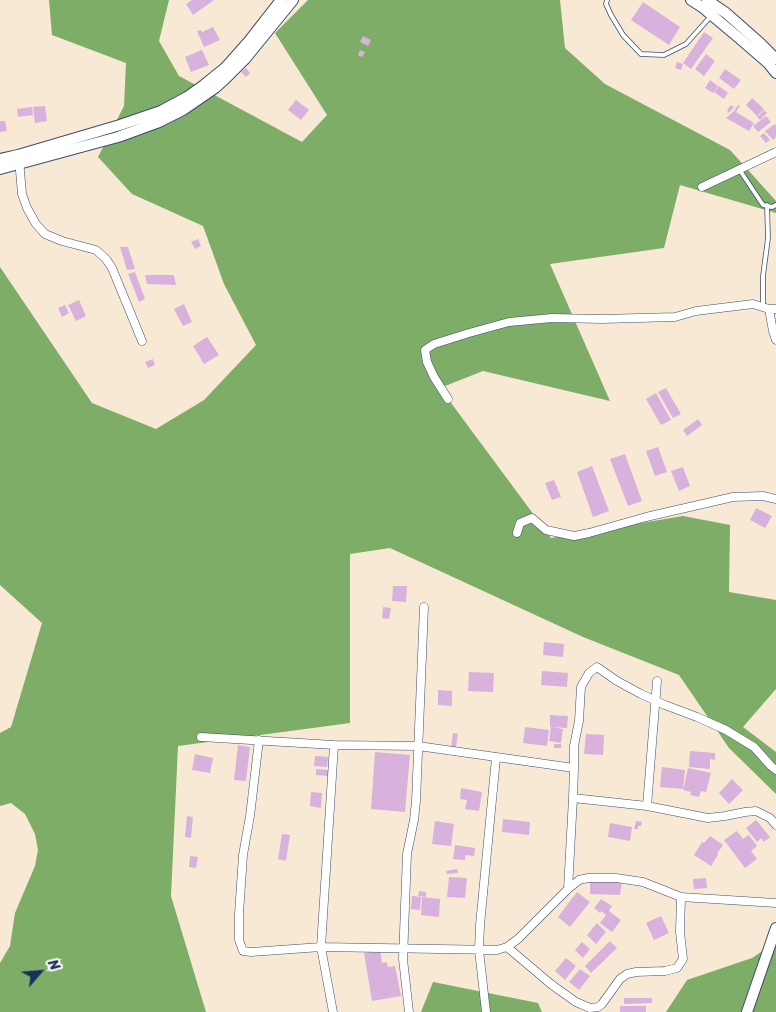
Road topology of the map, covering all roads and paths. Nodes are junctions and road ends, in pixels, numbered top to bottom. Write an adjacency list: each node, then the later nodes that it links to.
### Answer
1 (281, 0): 11 (street)
2 (293, 0): 11 (street)
3 (607, 0): 6 (lane)
4 (691, 0): 6 (street)
5 (708, 0): 7 (street)
6 (712, 15): 8 (street)
7 (776, 59)
8 (776, 73)
9 (776, 152): 13 (street)
10 (0, 159): 11 (street)
11 (19, 159): 12 (street); 19 (street)
12 (0, 169)
13 (739, 170): 14 (street); 16 (lane)
14 (702, 187)
15 (776, 205): 16 (lane)
16 (766, 206): 17 (lane)
17 (769, 308): 18 (street); 20 (street)
18 (776, 340)
19 (142, 341)
20 (448, 399)
21 (776, 499): 22 (street)
22 (517, 533)
23 (424, 607): 29 (street)
24 (657, 681): 25 (street)
25 (655, 700): 31 (street); 32 (street); 34 (street)
26 (201, 737): 27 (street)
27 (259, 740): 28 (street); 40 (street)
28 (334, 745): 29 (street); 40 (street)
29 (418, 746): 30 (street); 42 (street)
30 (496, 758): 31 (street); 43 (street)
31 (574, 768): 33 (street)
32 (776, 770)
33 (573, 798): 34 (street); 36 (street)
34 (647, 806): 35 (street)
35 (776, 825)
36 (568, 889): 37 (street); 41 (street)
37 (681, 897): 38 (street); 41 (street)
38 (776, 903)
39 (776, 928): 47 (street)
40 (321, 947): 42 (street); 44 (street)
41 (507, 947): 43 (street)
42 (404, 948): 43 (street); 45 (street)
43 (479, 950): 46 (street)
44 (333, 1012)
45 (409, 1012)
46 (486, 1012)
47 (747, 1012)

